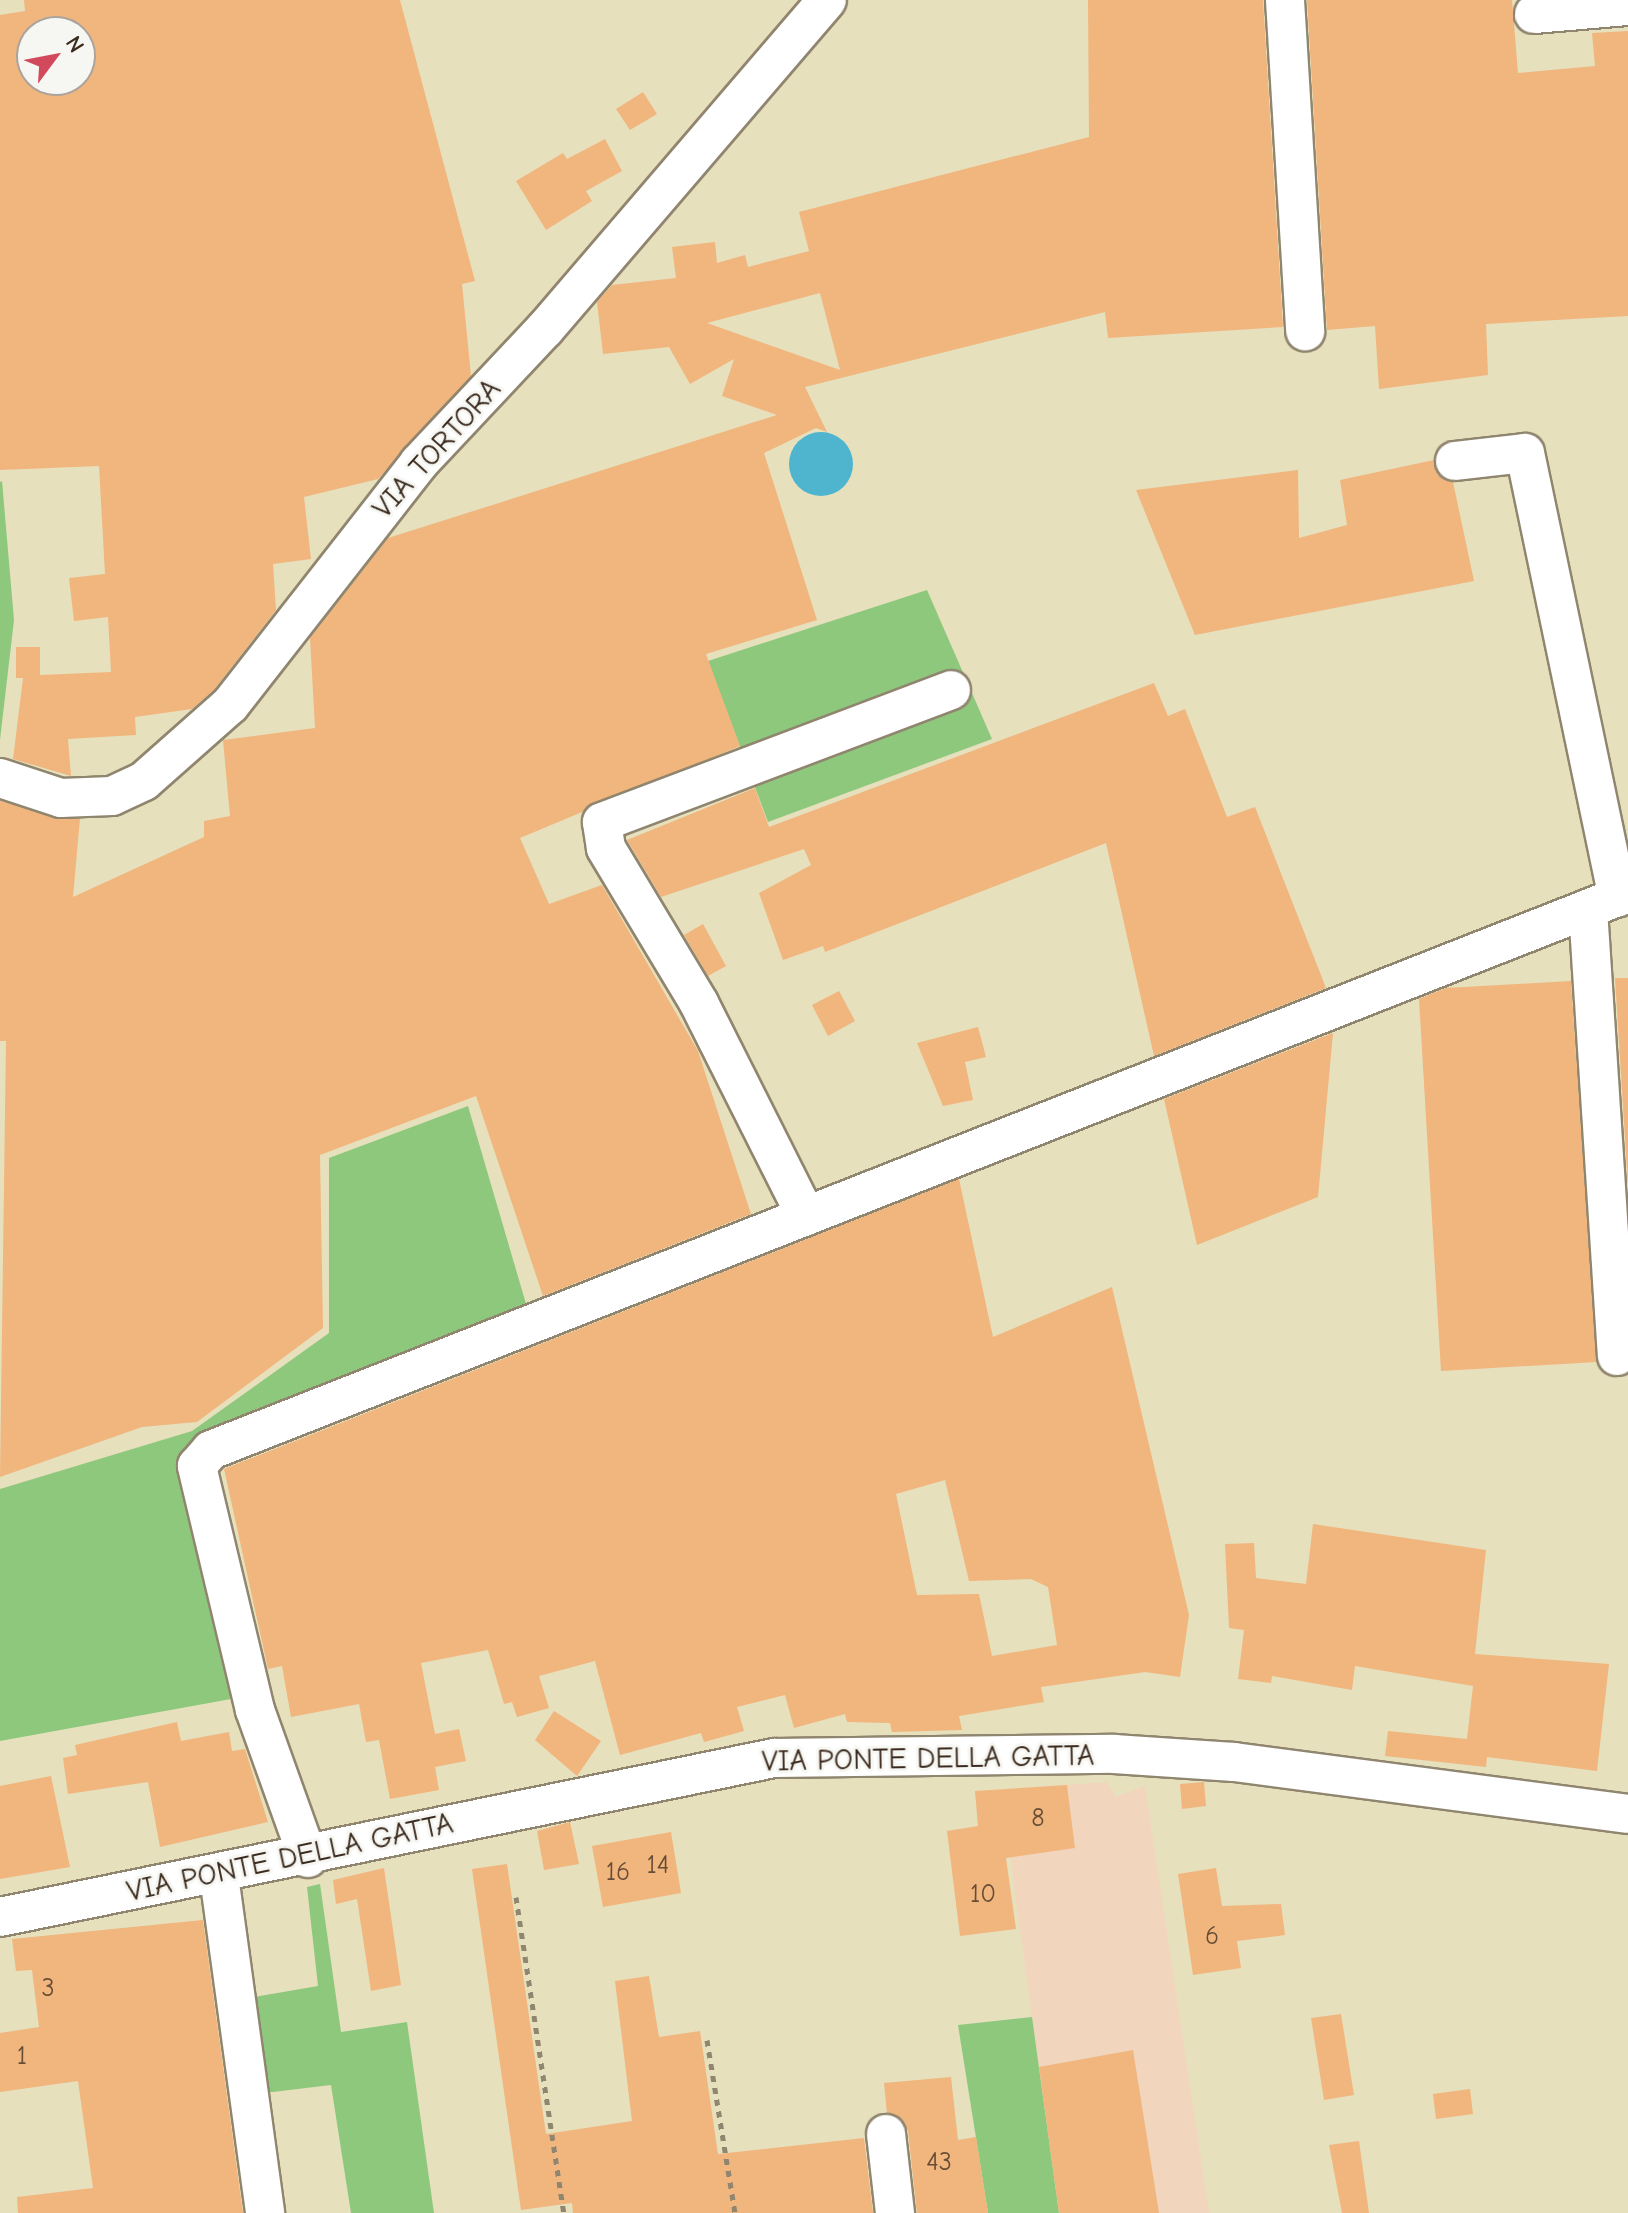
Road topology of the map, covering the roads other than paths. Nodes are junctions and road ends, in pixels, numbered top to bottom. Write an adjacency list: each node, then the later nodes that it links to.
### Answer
1 (827, 0): 8 (street, VIA TORTORA)
2 (1285, 0): 5 (street)
3 (1628, 6): 4 (street)
4 (1534, 14)
5 (1305, 331)
6 (1455, 461): 9 (street)
7 (951, 690): 10 (street)
8 (0, 778)
9 (1611, 900): 10 (street); 11 (street)
10 (806, 1216): 13 (street)
11 (1617, 1356)
12 (1628, 1814): 13 (street, VIA PONTE DELLA GATTA)
13 (308, 1858): 14 (street, VIA PONTE DELLA GATTA)
14 (219, 1876): 15 (street, VIA PONTE DELLA GATTA); 17 (street)
15 (0, 1917)
16 (886, 2134): 18 (street)
17 (265, 2213)
18 (895, 2213)

